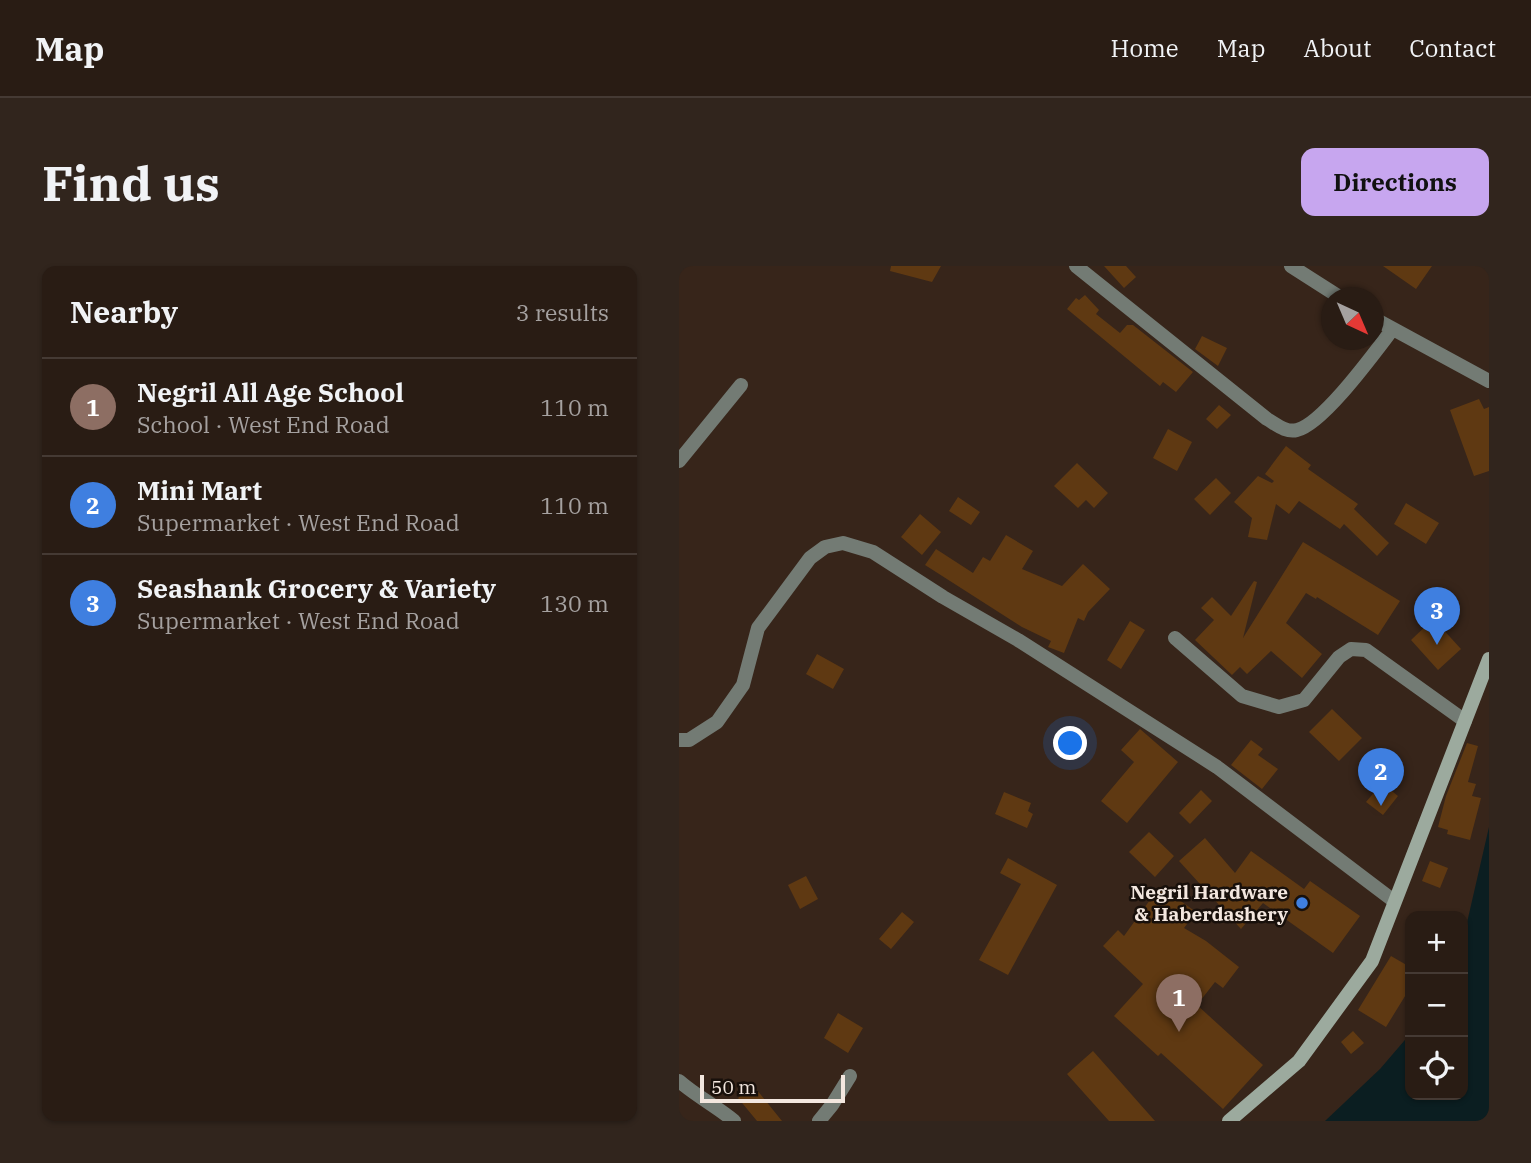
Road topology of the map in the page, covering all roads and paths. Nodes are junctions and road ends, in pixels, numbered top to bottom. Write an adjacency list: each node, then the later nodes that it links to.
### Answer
1 (1076, 266): 5 (street)
2 (1291, 266): 3 (street)
3 (1324, 287)
4 (1384, 325): 5 (street)
5 (1392, 330): 6 (street)
6 (1489, 381)
7 (740, 385): 8 (street)
8 (679, 460)
9 (1175, 638): 11 (street)
10 (1489, 659): 11 (main road)
11 (1465, 721): 13 (main road)
12 (679, 740): 13 (street)
13 (1394, 901): 18 (main road)
14 (850, 1076): 17 (street)
15 (679, 1081): 16 (street)
16 (734, 1121)
17 (819, 1121)
18 (1229, 1121)

